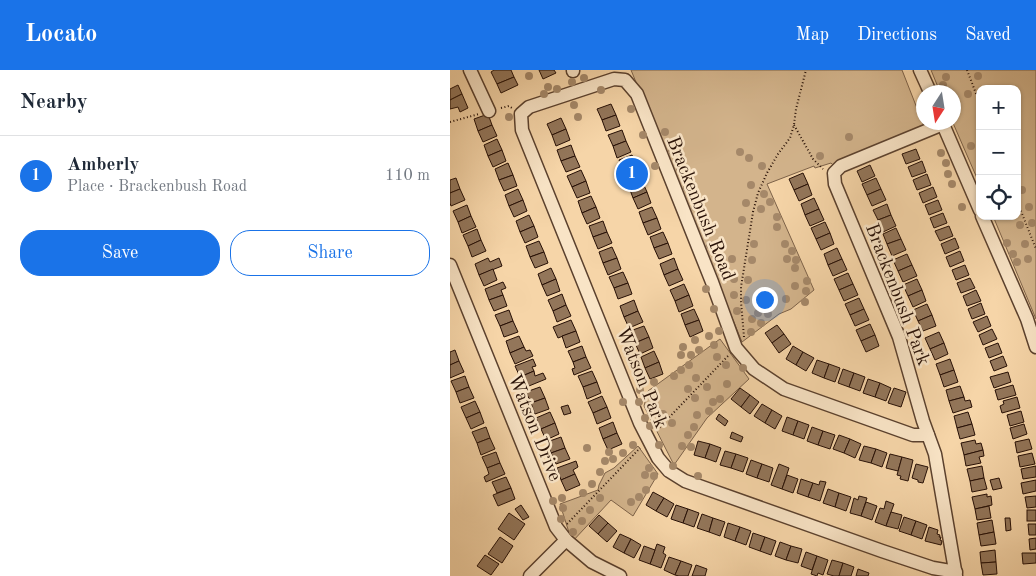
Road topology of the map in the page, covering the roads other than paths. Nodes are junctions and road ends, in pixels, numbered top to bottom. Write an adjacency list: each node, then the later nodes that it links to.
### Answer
1 (470, 70): 5 (street)
2 (920, 70): 4 (street)
3 (625, 80): 12 (street, Brackenbush Road); 14 (street, Watson Park)
4 (927, 85)
5 (490, 111)
6 (926, 130): 12 (street, Brackenbush Park)
7 (946, 130): 8 (street)
8 (976, 201)
9 (984, 220): 11 (street)
10 (450, 265): 13 (street, Watson Drive)
11 (1036, 347)
12 (928, 435): 14 (street, Brackenbush Park)
13 (563, 536): 15 (street); 16 (street, Watson Drive)
14 (956, 574)
15 (530, 576)
16 (620, 576)

